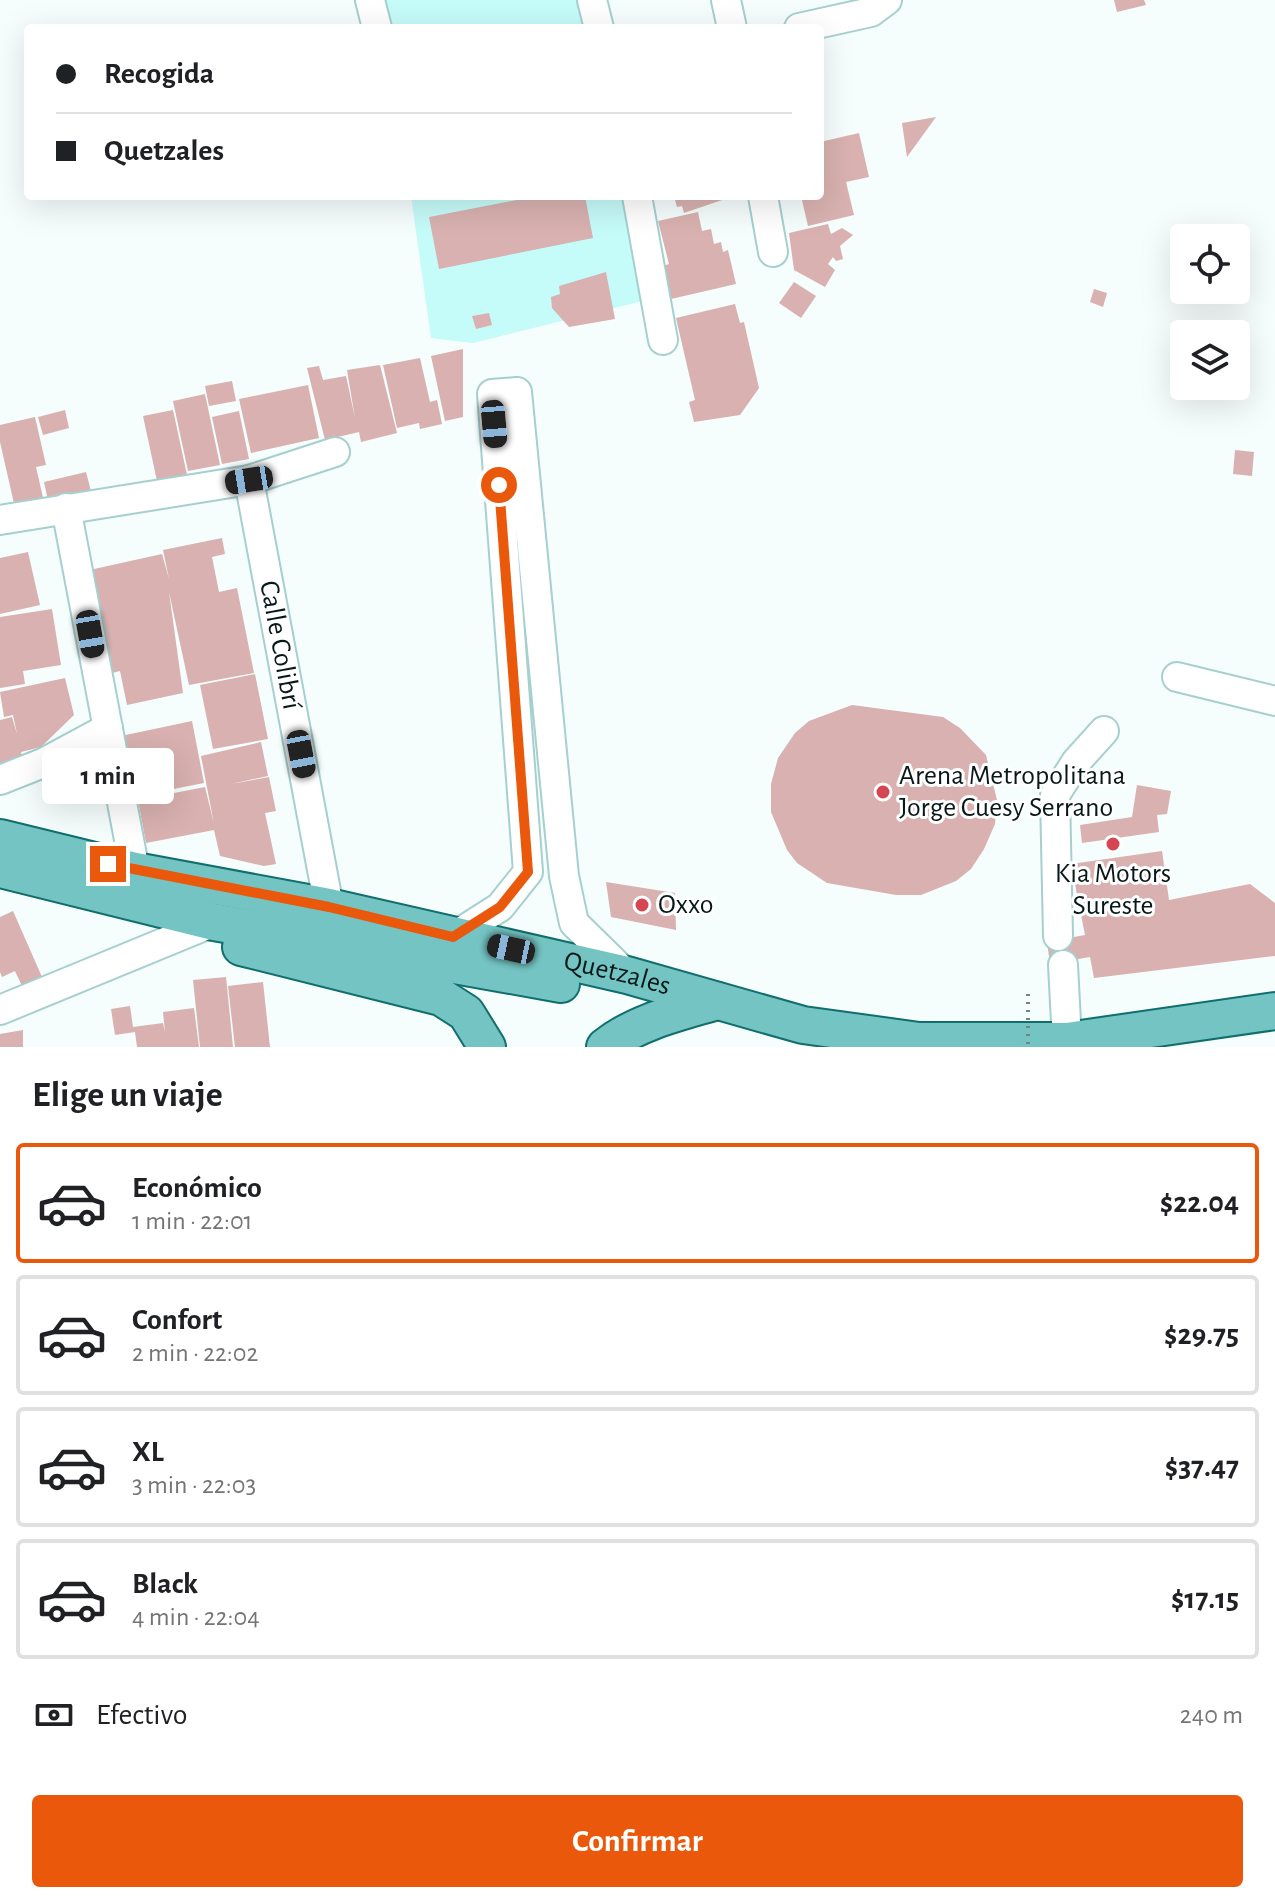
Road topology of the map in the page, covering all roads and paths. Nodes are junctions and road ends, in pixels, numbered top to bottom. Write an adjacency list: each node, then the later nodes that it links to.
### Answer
1 (370, 0): 5 (street)
2 (592, 0): 6 (street)
3 (726, 0): 7 (street)
4 (887, 0): 8 (street)
5 (376, 24)
6 (598, 24)
7 (731, 24)
8 (817, 24)
9 (638, 200): 12 (street)
10 (764, 200): 11 (street)
11 (773, 252)
12 (663, 340)
13 (335, 452): 14 (street)
14 (249, 480): 15 (street); 27 (street, Calle Colibrí)
15 (66, 508): 16 (street); 21 (street)
16 (0, 520)
17 (537, 601): 18 (street); 18 (street); 32 (street)
18 (508, 606): 30 (street)
19 (1177, 677): 20 (street)
20 (1275, 701)
21 (108, 728): 23 (street); 26 (street)
22 (1104, 731): 29 (street)
23 (0, 780)
24 (0, 838): 26 (main road, Quetzales)
25 (0, 869): 28 (main road, Quetzales)
26 (135, 871): 27 (main road, Quetzales)
27 (329, 907): 30 (main road, Quetzales)
28 (214, 922): 34 (main road, Quetzales); 35 (street); 38 (main road)
29 (1058, 936)
30 (453, 937): 32 (main road, Quetzales)
31 (1063, 965): 37 (street)
32 (627, 975): 34 (main road, Quetzales)
33 (1028, 994): 40 (path, bridge)
34 (705, 1004): 37 (main road); 39 (main road)
35 (0, 1010)
36 (1275, 1011): 37 (main road)
37 (1067, 1041)
38 (487, 1047)
39 (605, 1047)
40 (1028, 1047)

